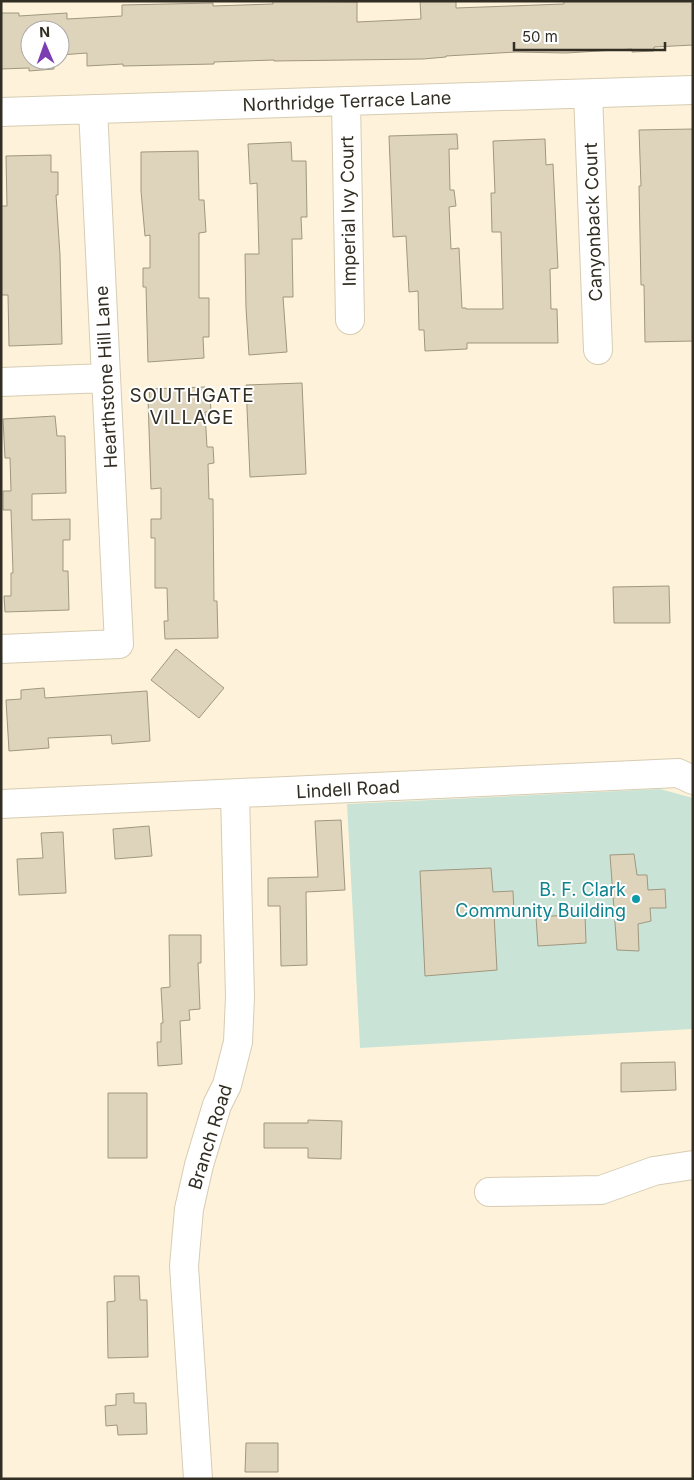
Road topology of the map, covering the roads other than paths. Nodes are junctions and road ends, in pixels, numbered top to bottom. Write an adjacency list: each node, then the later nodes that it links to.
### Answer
1 (693, 90): 2 (street, Northridge Terrace Lane)
2 (588, 94): 3 (street, Northridge Terrace Lane); 7 (street, Canyonback Court)
3 (346, 101): 4 (street, Northridge Terrace Lane); 6 (street, Imperial Ivy Court)
4 (93, 110): 5 (street, Northridge Terrace Lane); 8 (street, Hearthstone Hill Lane)
5 (1, 112)
6 (350, 320)
7 (598, 350)
8 (106, 378): 9 (street); 10 (street, Hearthstone Hill Lane)
9 (1, 382)
10 (1, 649)
11 (693, 780): 12 (street, Lindell Road)
12 (235, 794): 13 (street, Lindell Road); 16 (street, Branch Road)
13 (1, 804)
14 (693, 1165): 15 (street)
15 (489, 1192)
16 (198, 1479)

